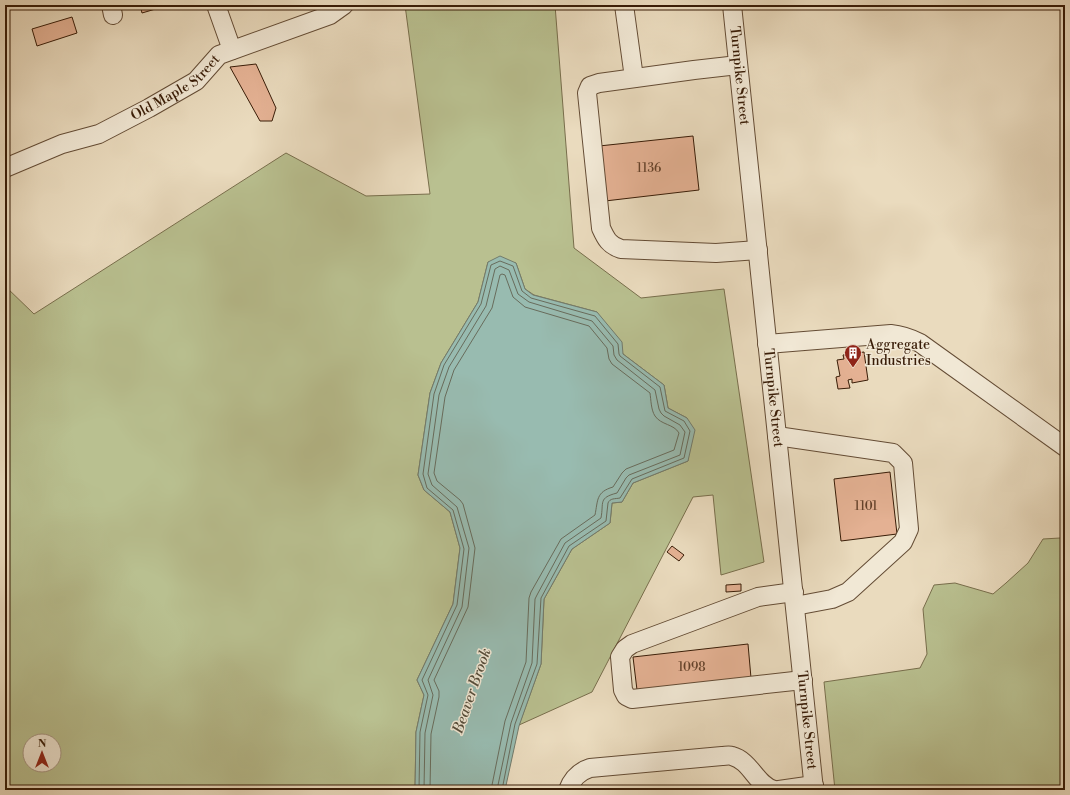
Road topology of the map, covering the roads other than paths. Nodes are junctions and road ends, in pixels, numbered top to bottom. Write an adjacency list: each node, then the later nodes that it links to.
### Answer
1 (216, 5): 5 (street)
2 (344, 5): 5 (street, Old Maple Street)
3 (624, 5): 7 (street)
4 (732, 5): 6 (street, Turnpike Street)
5 (232, 50): 8 (street, Old Maple Street)
6 (738, 65): 7 (street); 9 (street, Turnpike Street)
7 (634, 78): 9 (street)
8 (5, 168)
9 (758, 250): 10 (street, Turnpike Street)
10 (767, 344): 11 (street, Turnpike Street); 12 (street)
11 (777, 436): 13 (street, Turnpike Street); 13 (street)
12 (1065, 447)
13 (794, 599): 14 (street, Turnpike Street); 14 (street)
14 (803, 680): 15 (street, Turnpike Street)
15 (814, 788): 18 (street)
16 (568, 790): 17 (street)
17 (774, 790)
18 (779, 790)

